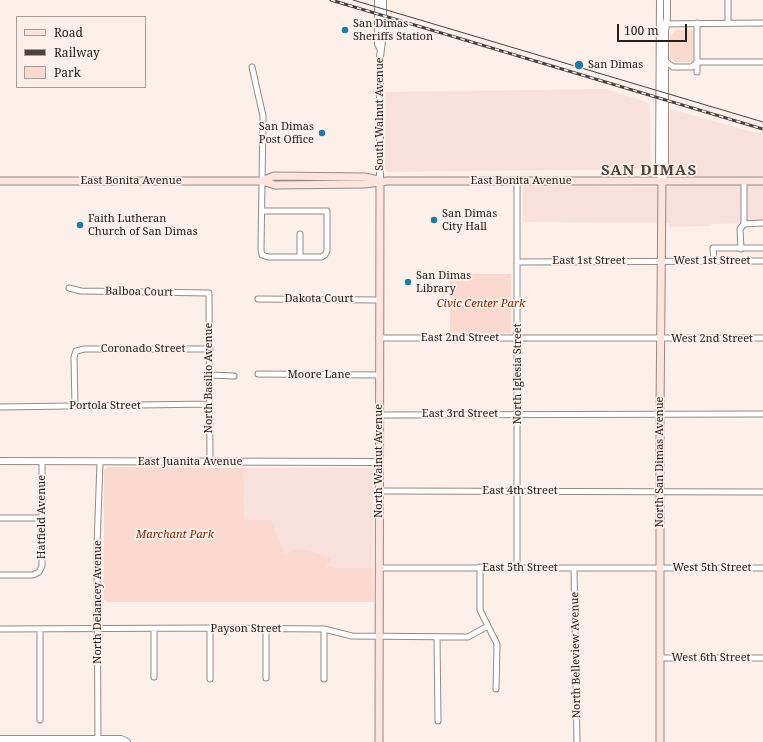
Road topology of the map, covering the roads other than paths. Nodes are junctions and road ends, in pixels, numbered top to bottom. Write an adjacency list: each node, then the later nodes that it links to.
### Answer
1 (378, 0): 10 (street, South Walnut Avenue)
2 (383, 0): 10 (street, South Walnut Avenue)
3 (660, 0): 6 (street)
4 (667, 0): 6 (street)
5 (728, 0): 8 (street)
6 (663, 23): 7 (street); 11 (street); 20 (street)
7 (697, 23): 8 (street); 12 (street)
8 (728, 23): 9 (street)
9 (763, 23)
10 (380, 48): 18 (street, South Walnut Avenue)
11 (665, 61): 12 (street); 20 (street)
12 (697, 62): 13 (street); 15 (street)
13 (763, 62)
14 (252, 67): 17 (street)
15 (697, 72)
16 (0, 181): 17 (main road, East Bonita Avenue)
17 (262, 181): 18 (main road, East Bonita Avenue); 23 (street)
18 (380, 181): 19 (main road, East Bonita Avenue); 37 (main road, North Walnut Avenue)
19 (517, 181): 20 (main road, East Bonita Avenue); 33 (street, North Iglesia Street)
20 (662, 181): 21 (main road, East Bonita Avenue); 30 (main road, North San Dimas Avenue)
21 (744, 181): 22 (main road, East Bonita Avenue); 25 (street)
22 (763, 181)
23 (262, 211): 29 (street); 29 (street)
24 (763, 223): 25 (street)
25 (744, 224): 28 (street)
26 (300, 234): 29 (street)
27 (763, 248): 28 (street)
28 (741, 249): 31 (street)
29 (300, 257)
30 (661, 261): 31 (street, West 1st Street); 33 (street, East 1st Street); 41 (main road, North San Dimas Avenue)
31 (714, 261): 32 (street, West 1st Street)
32 (763, 261)
33 (517, 262): 39 (street, North Iglesia Street)
34 (69, 288): 35 (street, Balboa Court)
35 (209, 293): 42 (street, North Basilio Avenue)
36 (258, 299): 37 (street, Dakota Court)
37 (379, 300): 38 (main road, North Walnut Avenue)
38 (379, 338): 39 (street, East 2nd Street); 44 (main road, North Walnut Avenue)
39 (518, 338): 41 (street, East 2nd Street); 50 (street, North Iglesia Street)
40 (763, 338): 41 (street, West 2nd Street)
41 (661, 339): 51 (main road, North San Dimas Avenue)
42 (210, 349): 45 (street, North Basilio Avenue); 48 (street, Coronado Street)
43 (258, 374): 44 (street, Moore Lane)
44 (379, 375): 53 (main road, North Walnut Avenue)
45 (210, 376): 46 (street); 47 (street, North Basilio Avenue)
46 (234, 376)
47 (210, 404): 48 (street, Portola Street); 57 (street, North Basilio Avenue)
48 (75, 406): 49 (street, Portola Street)
49 (0, 407)
50 (518, 414): 51 (street, East 3rd Street); 53 (street, East 3rd Street); 60 (street, North Iglesia Street)
51 (660, 414): 52 (street, East 3rd Street); 61 (main road, North San Dimas Avenue)
52 (763, 414)
53 (379, 415): 58 (main road, North Walnut Avenue)
54 (0, 461): 55 (street, East Juanita Avenue)
55 (42, 461): 56 (street, East Juanita Avenue); 64 (street, Hatfield Avenue)
56 (100, 462): 57 (street, East Juanita Avenue); 76 (street, North Delancey Avenue)
57 (210, 462): 58 (street, East Juanita Avenue)
58 (379, 462): 59 (main road, North Walnut Avenue)
59 (379, 491): 60 (street, East 4th Street); 65 (main road, North Walnut Avenue)
60 (518, 491): 61 (street, East 4th Street); 67 (street, North Iglesia Street)
61 (660, 492): 62 (street, East 4th Street); 69 (main road, North San Dimas Avenue)
62 (763, 492)
63 (0, 518): 64 (street)
64 (42, 518): 71 (street, Hatfield Avenue)
65 (379, 568): 66 (street, East 5th Street); 80 (main road, North Walnut Avenue)
66 (480, 568): 67 (street, East 5th Street); 72 (street)
67 (517, 568): 68 (street, East 5th Street)
68 (574, 568): 69 (street, East 5th Street); 95 (street, North Belleview Avenue)
69 (660, 568): 70 (street, West 5th Street); 82 (main road, North San Dimas Avenue)
70 (763, 568)
71 (0, 575)
72 (488, 626): 81 (street, Payson Street); 88 (street)
73 (210, 628): 77 (street, Payson Street); 78 (street, Payson Street); 86 (street)
74 (0, 629): 75 (street, Payson Street)
75 (40, 629): 76 (street, Payson Street); 89 (street)
76 (98, 629): 77 (street, Payson Street); 92 (street, North Delancey Avenue)
77 (154, 629): 84 (street)
78 (266, 629): 79 (street, Payson Street); 85 (street)
79 (324, 629): 80 (street, Payson Street); 87 (street)
80 (379, 637): 81 (street, Payson Street); 94 (main road, North Walnut Avenue)
81 (436, 637): 90 (street)
82 (660, 658): 83 (street, West 6th Street); 96 (main road, North San Dimas Avenue)
83 (763, 658)
84 (154, 677)
85 (266, 678)
86 (210, 679)
87 (324, 679)
88 (496, 689)
89 (40, 720)
90 (438, 721)
91 (0, 739): 92 (street)
92 (98, 741): 93 (street)
93 (127, 742)
94 (379, 742)
95 (577, 742)
96 (660, 742)

